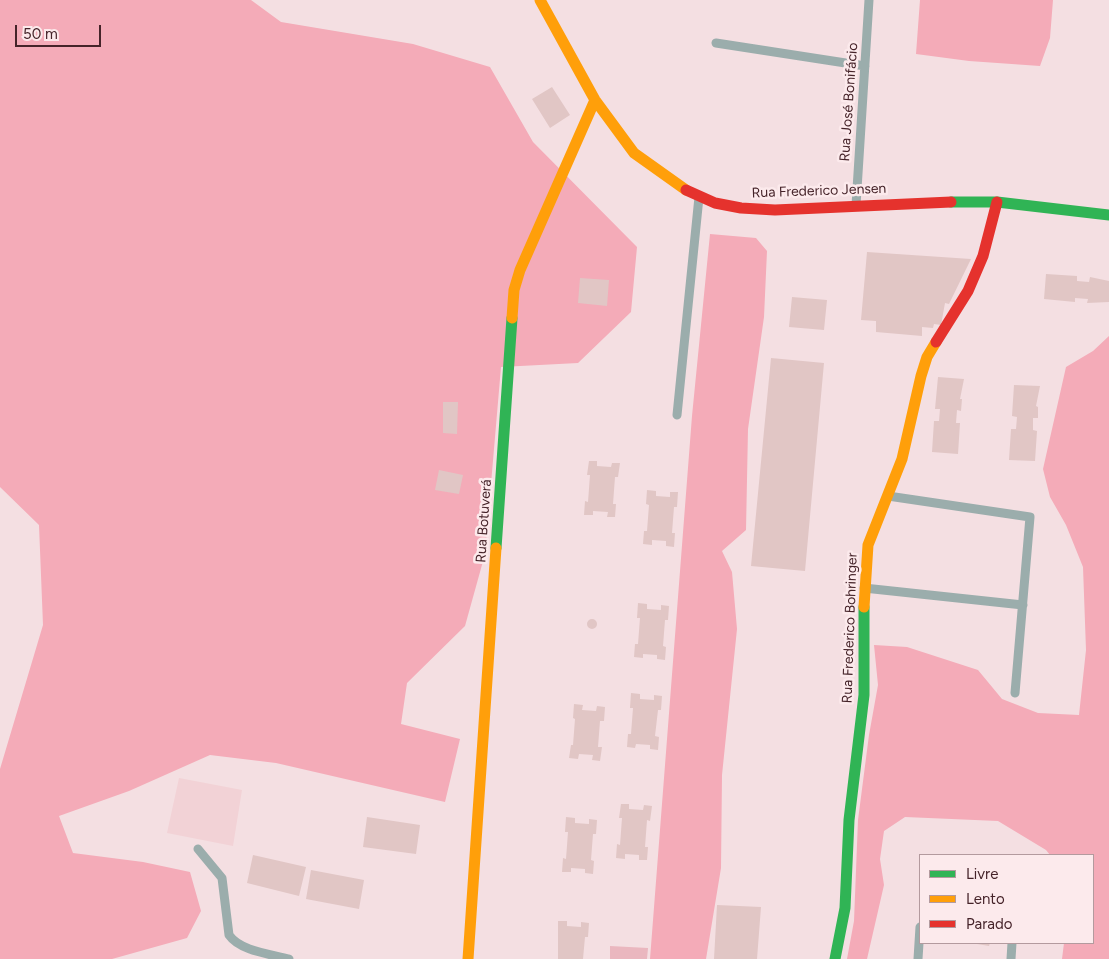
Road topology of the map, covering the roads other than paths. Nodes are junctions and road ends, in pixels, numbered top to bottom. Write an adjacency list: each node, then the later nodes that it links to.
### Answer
1 (540, 0): 5 (street, Rua Frederico Jensen)
2 (869, 0): 4 (street, Rua José Bonifácio)
3 (716, 43): 4 (street)
4 (864, 66): 8 (street, Rua José Bonifácio)
5 (595, 100): 6 (street, Rua Frederico Jensen); 19 (street, Rua Botuverá)
6 (700, 198): 8 (street, Rua Frederico Jensen); 10 (street)
7 (997, 202): 8 (street, Rua Frederico Jensen); 9 (street, Rua Frederico Jensen); 11 (street, Rua Frederico Bohringer)
8 (856, 205)
9 (1109, 216)
10 (677, 415)
11 (888, 496): 12 (street, Rua Frederico Bohringer); 13 (street)
12 (864, 588): 13 (street); 20 (street, Rua Frederico Bohringer)
13 (1023, 605): 14 (street)
14 (1015, 694)
15 (198, 849): 18 (street)
16 (919, 943): 21 (street)
17 (1012, 944): 22 (street)
18 (289, 959)
19 (468, 959)
20 (835, 959)
21 (918, 959)
22 (1010, 959)

